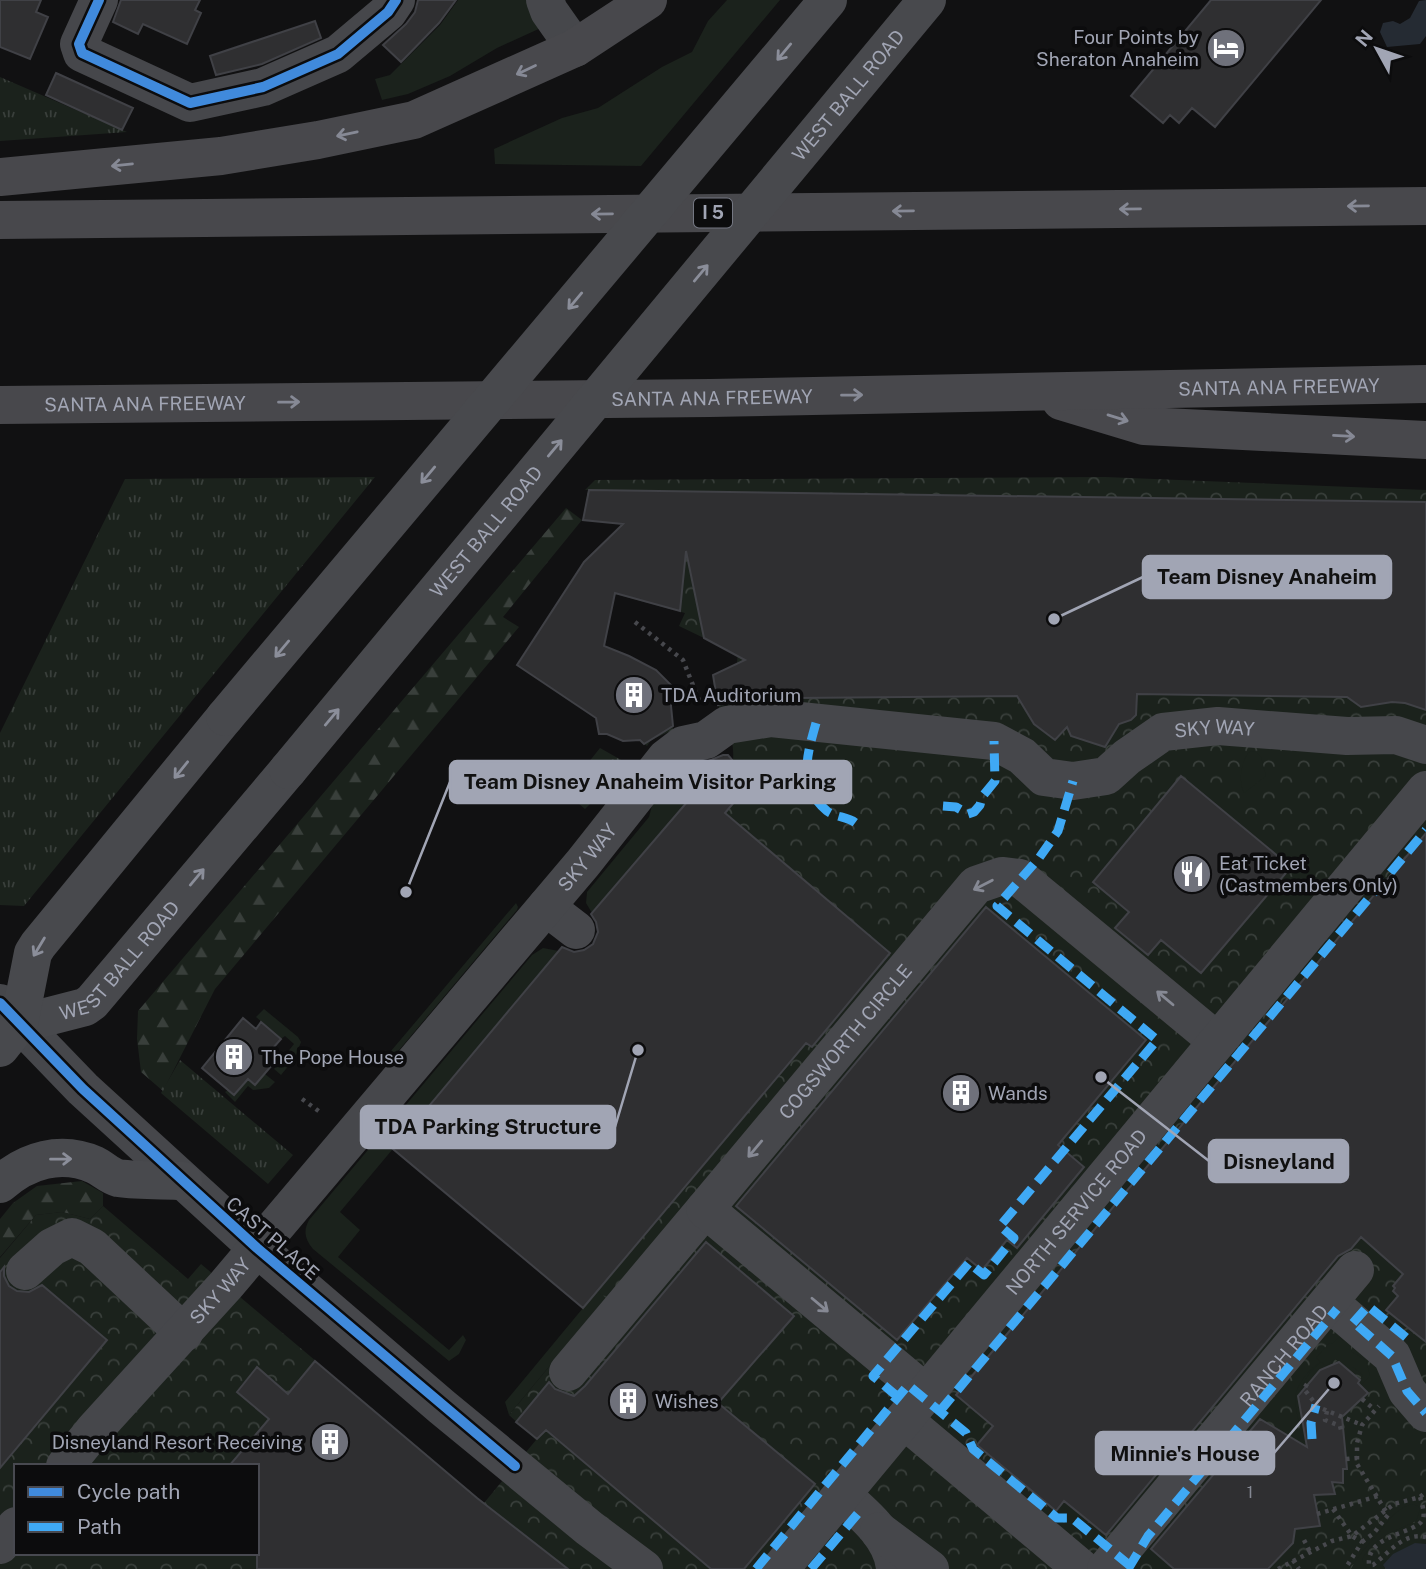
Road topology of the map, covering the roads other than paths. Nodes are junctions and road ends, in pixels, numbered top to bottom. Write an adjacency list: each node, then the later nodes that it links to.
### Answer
1 (99, 0): 2 (street)
2 (396, 0)
3 (545, 0): 7 (street)
4 (648, 0): 7 (highway)
5 (828, 0): 19 (main road, WEST BALL ROAD, one-way to 19, bridge)
6 (927, 0): 19 (main road, WEST BALL ROAD, one-way to 6, bridge)
7 (575, 48): 8 (highway, one-way to 8)
8 (0, 177)
9 (1426, 206): 10 (highway, I 5, one-way to 10)
10 (0, 220)
11 (1426, 384): 12 (highway, SANTA ANA FREEWAY)
12 (1029, 391): 13 (highway, SANTA ANA FREEWAY, one-way to 12); 14 (highway, one-way to 14)
13 (0, 405)
14 (1426, 440)
15 (1426, 745): 17 (street, SKY WAY)
16 (1426, 790): 20 (street, NORTH SERVICE ROAD)
17 (546, 907): 18 (street); 24 (street, SKY WAY)
18 (576, 930)
19 (6, 1025): 21 (street, CAST PLACE)
20 (1217, 1041): 23 (street, COGSWORTH CIRCLE, one-way to 23); 31 (street, NORTH SERVICE ROAD)
21 (183, 1181): 22 (main road, one-way to 21); 24 (street, CAST PLACE)
22 (0, 1184)
23 (705, 1209): 29 (street, COGSWORTH CIRCLE); 31 (street, one-way to 31)
24 (257, 1248): 28 (street, SKY WAY); 37 (street, CAST PLACE)
25 (1355, 1270): 27 (street, RANCH ROAD)
26 (25, 1271): 28 (street)
27 (1329, 1302): 30 (street); 42 (street, RANCH ROAD)
28 (184, 1333): 32 (street, SKY WAY)
29 (569, 1372)
30 (1417, 1402)
31 (915, 1406): 33 (street, NORTH SERVICE ROAD); 41 (street)
32 (67, 1464)
33 (842, 1495): 35 (street); 38 (street, NORTH SERVICE ROAD)
34 (14, 1528): 36 (street)
35 (878, 1530): 39 (street); 40 (street)
36 (0, 1545)
37 (644, 1569)
38 (780, 1569)
39 (895, 1569)
40 (930, 1569)
41 (1082, 1569)
42 (1106, 1569)

